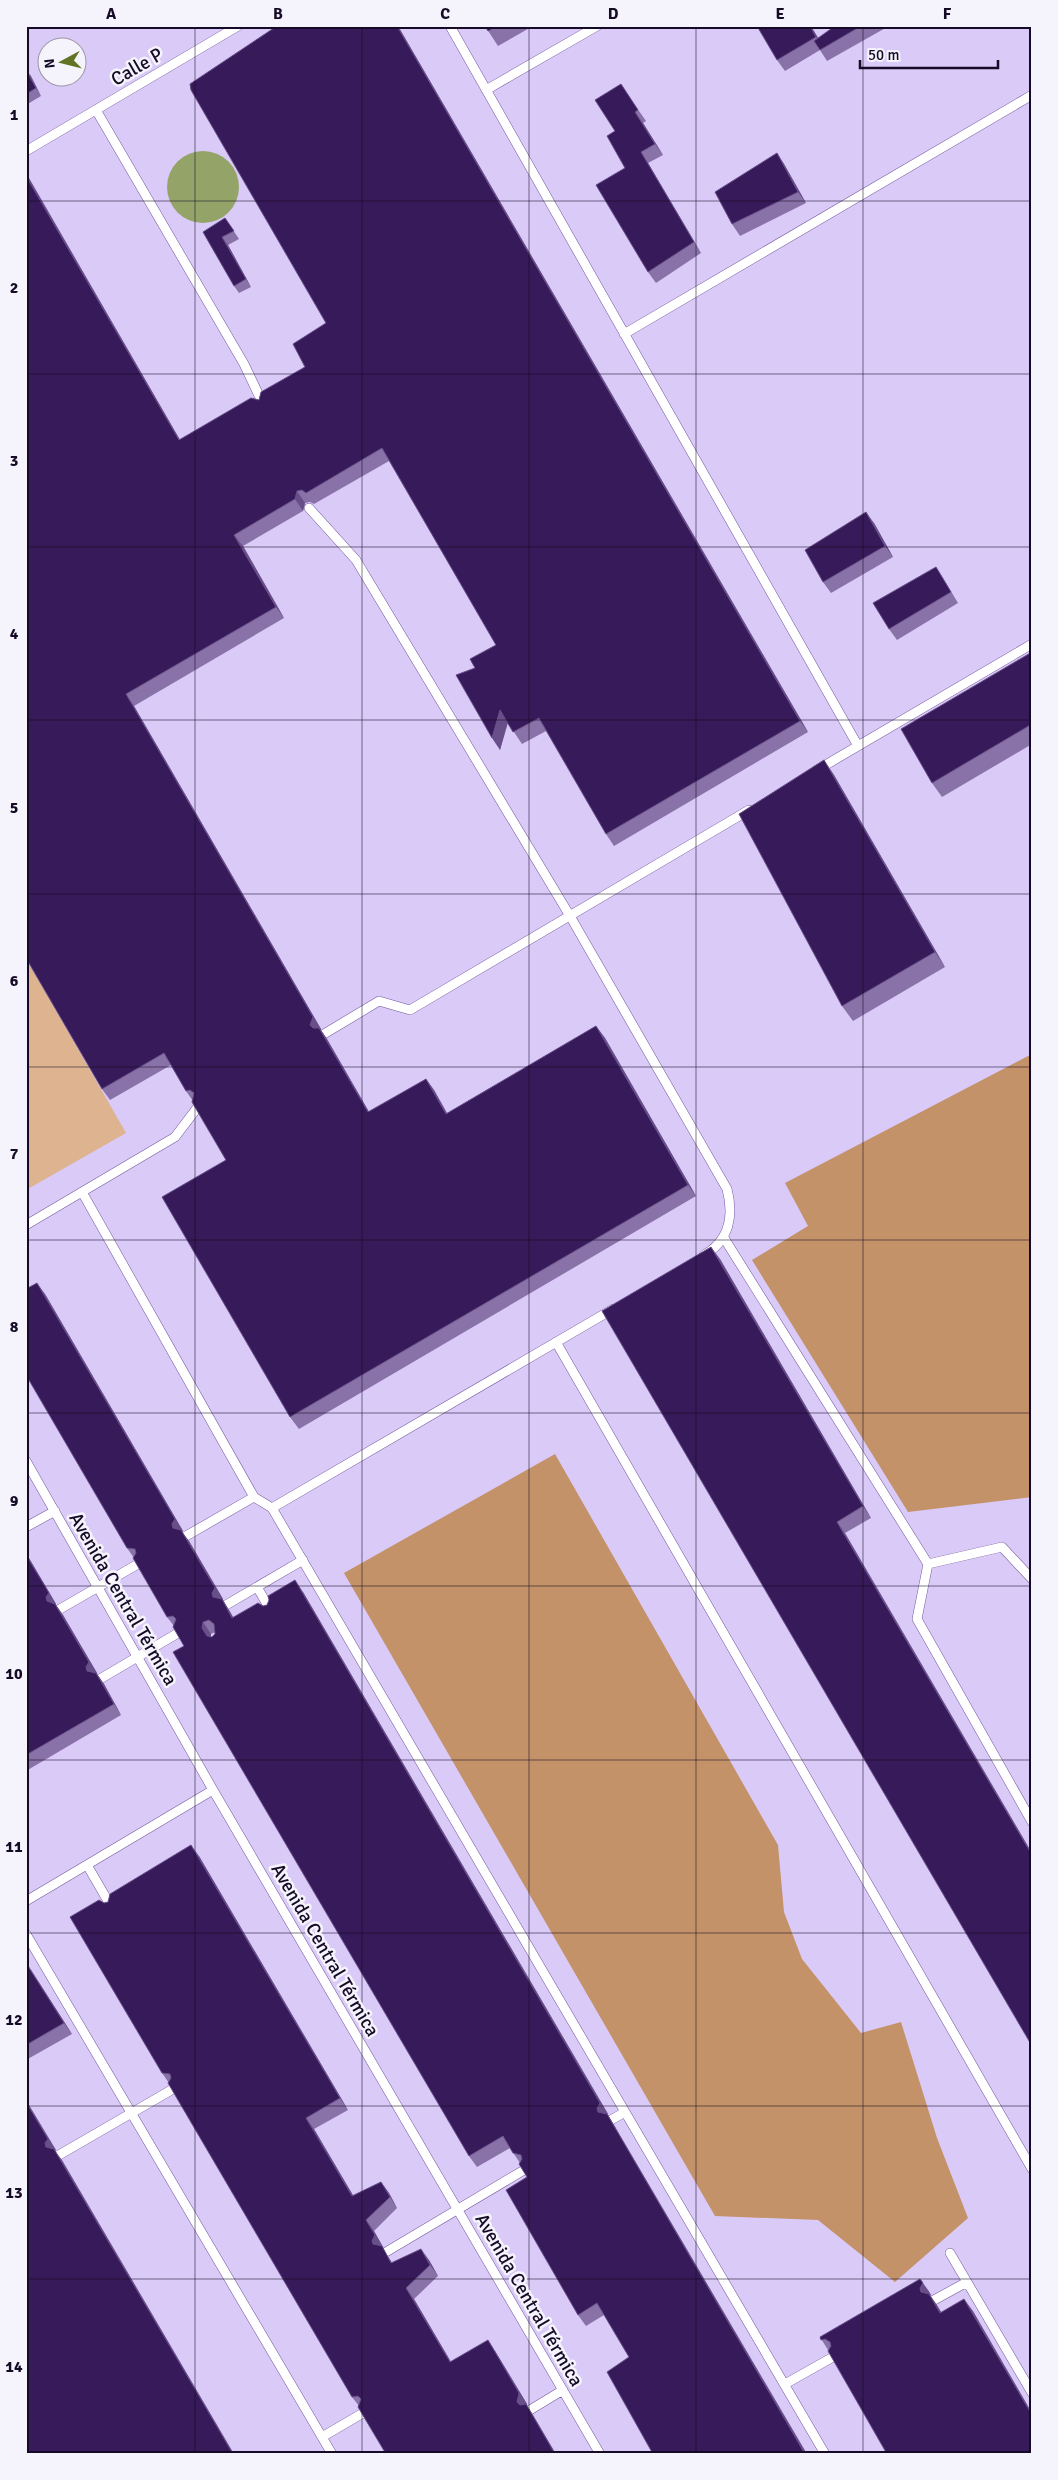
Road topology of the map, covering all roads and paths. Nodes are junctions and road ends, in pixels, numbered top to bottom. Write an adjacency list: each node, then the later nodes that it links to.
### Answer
1 (238, 26): 6 (lane, Calle P)
2 (450, 26): 4 (lane)
3 (597, 26): 4 (lane)
4 (486, 90): 8 (lane)
5 (1032, 94): 8 (lane)
6 (96, 110): 7 (lane, Calle P); 9 (lane)
7 (26, 151)
8 (624, 334): 12 (lane)
9 (264, 406)
10 (308, 508): 15 (lane)
11 (1032, 644): 12 (lane)
12 (858, 746): 13 (lane)
13 (807, 776)
14 (756, 806): 15 (lane)
15 (570, 916): 16 (lane); 20 (lane)
16 (324, 1034)
17 (197, 1108): 18 (lane)
18 (82, 1192): 19 (lane); 25 (lane)
19 (26, 1225)
20 (724, 1238): 21 (lane); 32 (lane)
21 (696, 1260)
22 (622, 1303): 23 (lane)
23 (556, 1342): 26 (lane); 53 (lane)
24 (26, 1461): 27 (lane, Avenida Central Térmica)
25 (254, 1497): 26 (lane); 29 (lane)
26 (272, 1508): 30 (lane)
27 (55, 1511): 28 (lane); 34 (lane, Avenida Central Térmica)
28 (26, 1527)
29 (186, 1536)
30 (303, 1560): 35 (lane); 49 (lane)
31 (138, 1564): 34 (lane)
32 (928, 1564): 33 (lane); 43 (lane)
33 (1032, 1579)
34 (98, 1587): 37 (lane); 40 (lane, Avenida Central Térmica)
35 (257, 1587): 36 (lane); 38 (lane)
36 (226, 1605)
37 (60, 1610)
38 (271, 1610)
39 (178, 1633): 40 (lane)
40 (138, 1657): 41 (lane); 42 (lane, Avenida Central Térmica)
41 (100, 1679)
42 (213, 1790): 44 (lane); 55 (lane, Avenida Central Térmica)
43 (1032, 1822)
44 (87, 1865): 45 (lane); 46 (lane)
45 (26, 1901)
46 (112, 1908)
47 (26, 1934): 50 (lane)
48 (173, 2089): 50 (lane)
49 (625, 2112): 51 (lane); 61 (lane)
50 (131, 2113): 52 (lane); 66 (lane)
51 (611, 2120)
52 (59, 2155)
53 (1032, 2169)
54 (524, 2170): 55 (lane)
55 (457, 2209): 56 (lane); 62 (lane, Avenida Central Térmica)
56 (386, 2252)
57 (950, 2253): 58 (lane)
58 (967, 2282): 59 (lane); 63 (lane)
59 (934, 2300)
60 (833, 2357): 61 (lane)
61 (785, 2384): 69 (lane)
62 (563, 2390): 64 (lane); 68 (lane, Avenida Central Térmica)
63 (1032, 2393)
64 (530, 2410)
65 (363, 2413): 66 (lane)
66 (322, 2437): 67 (lane)
67 (332, 2454)
68 (600, 2454)
69 (826, 2454)

